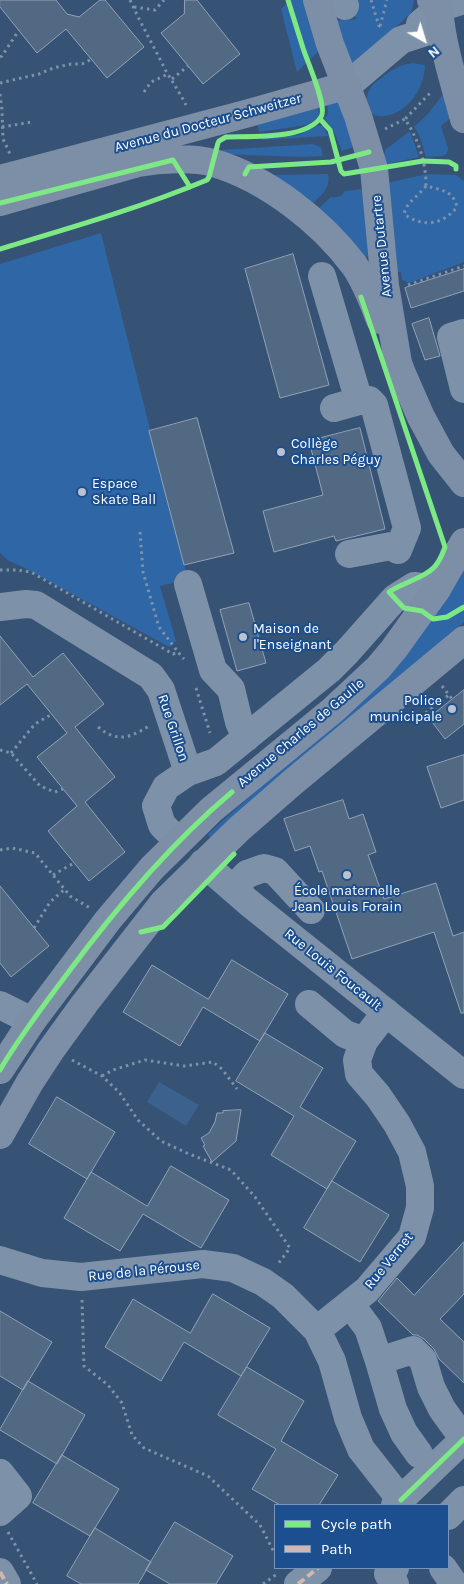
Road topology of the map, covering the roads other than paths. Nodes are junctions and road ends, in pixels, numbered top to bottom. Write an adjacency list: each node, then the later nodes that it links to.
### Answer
1 (317, 0): 3 (main road, Avenue Dutartre)
2 (443, 7): 3 (street, Avenue du Docteur Schweitzer); 4 (main road)
3 (348, 85): 5 (main road, Avenue du Docteur Schweitzer); 9 (main road, Avenue Dutartre)
4 (464, 119)
5 (7, 169)
6 (0, 202): 9 (main road, Avenue du Docteur Schweitzer)
7 (322, 276): 13 (street)
8 (464, 333): 10 (street)
9 (398, 363): 11 (main road, Avenue Dutartre)
10 (464, 389)
11 (464, 483)
12 (464, 542): 16 (main road, Avenue Charles de Gaulle)
13 (398, 550): 14 (street); 16 (street)
14 (349, 554)
15 (188, 584): 19 (street)
16 (426, 588): 19 (street); 21 (main road, Avenue Charles de Gaulle)
17 (0, 606): 20 (street, Rue Grillon)
18 (464, 640): 22 (main road)
19 (246, 738): 20 (street)
20 (188, 772): 21 (street, Rue Grillon)
21 (178, 842): 22 (main road); 28 (main road, Avenue Charles de Gaulle)
22 (203, 863): 23 (street, Rue Louis Foucault); 32 (main road)
23 (233, 889): 24 (street); 27 (street, Rue Louis Foucault)
24 (311, 910)
25 (309, 1004): 29 (street)
26 (0, 1005): 28 (street)
27 (386, 1012): 29 (street, Rue Vernet); 31 (street, Rue Louis Foucault)
28 (32, 1021): 30 (main road, Avenue Charles de Gaulle)
29 (364, 1040): 34 (street, Rue Vernet)
30 (0, 1070)
31 (464, 1075)
32 (0, 1135)
33 (0, 1260): 35 (street, Rue de la Pérouse)
34 (350, 1304): 35 (street, Rue Vernet); 36 (street)
35 (317, 1330): 41 (street, Rue de la Pérouse)
36 (379, 1361): 37 (street); 38 (street)
37 (459, 1433): 41 (street)
38 (419, 1454)
39 (0, 1474): 43 (street)
40 (464, 1500): 42 (street)
41 (398, 1503)
42 (449, 1515)
43 (2, 1519)
44 (317, 1569): 49 (street)
45 (394, 1569): 50 (street)
46 (444, 1569): 51 (street)
47 (0, 1572): 48 (street)
48 (6, 1584)
49 (298, 1584)
50 (395, 1584)
51 (454, 1584)

